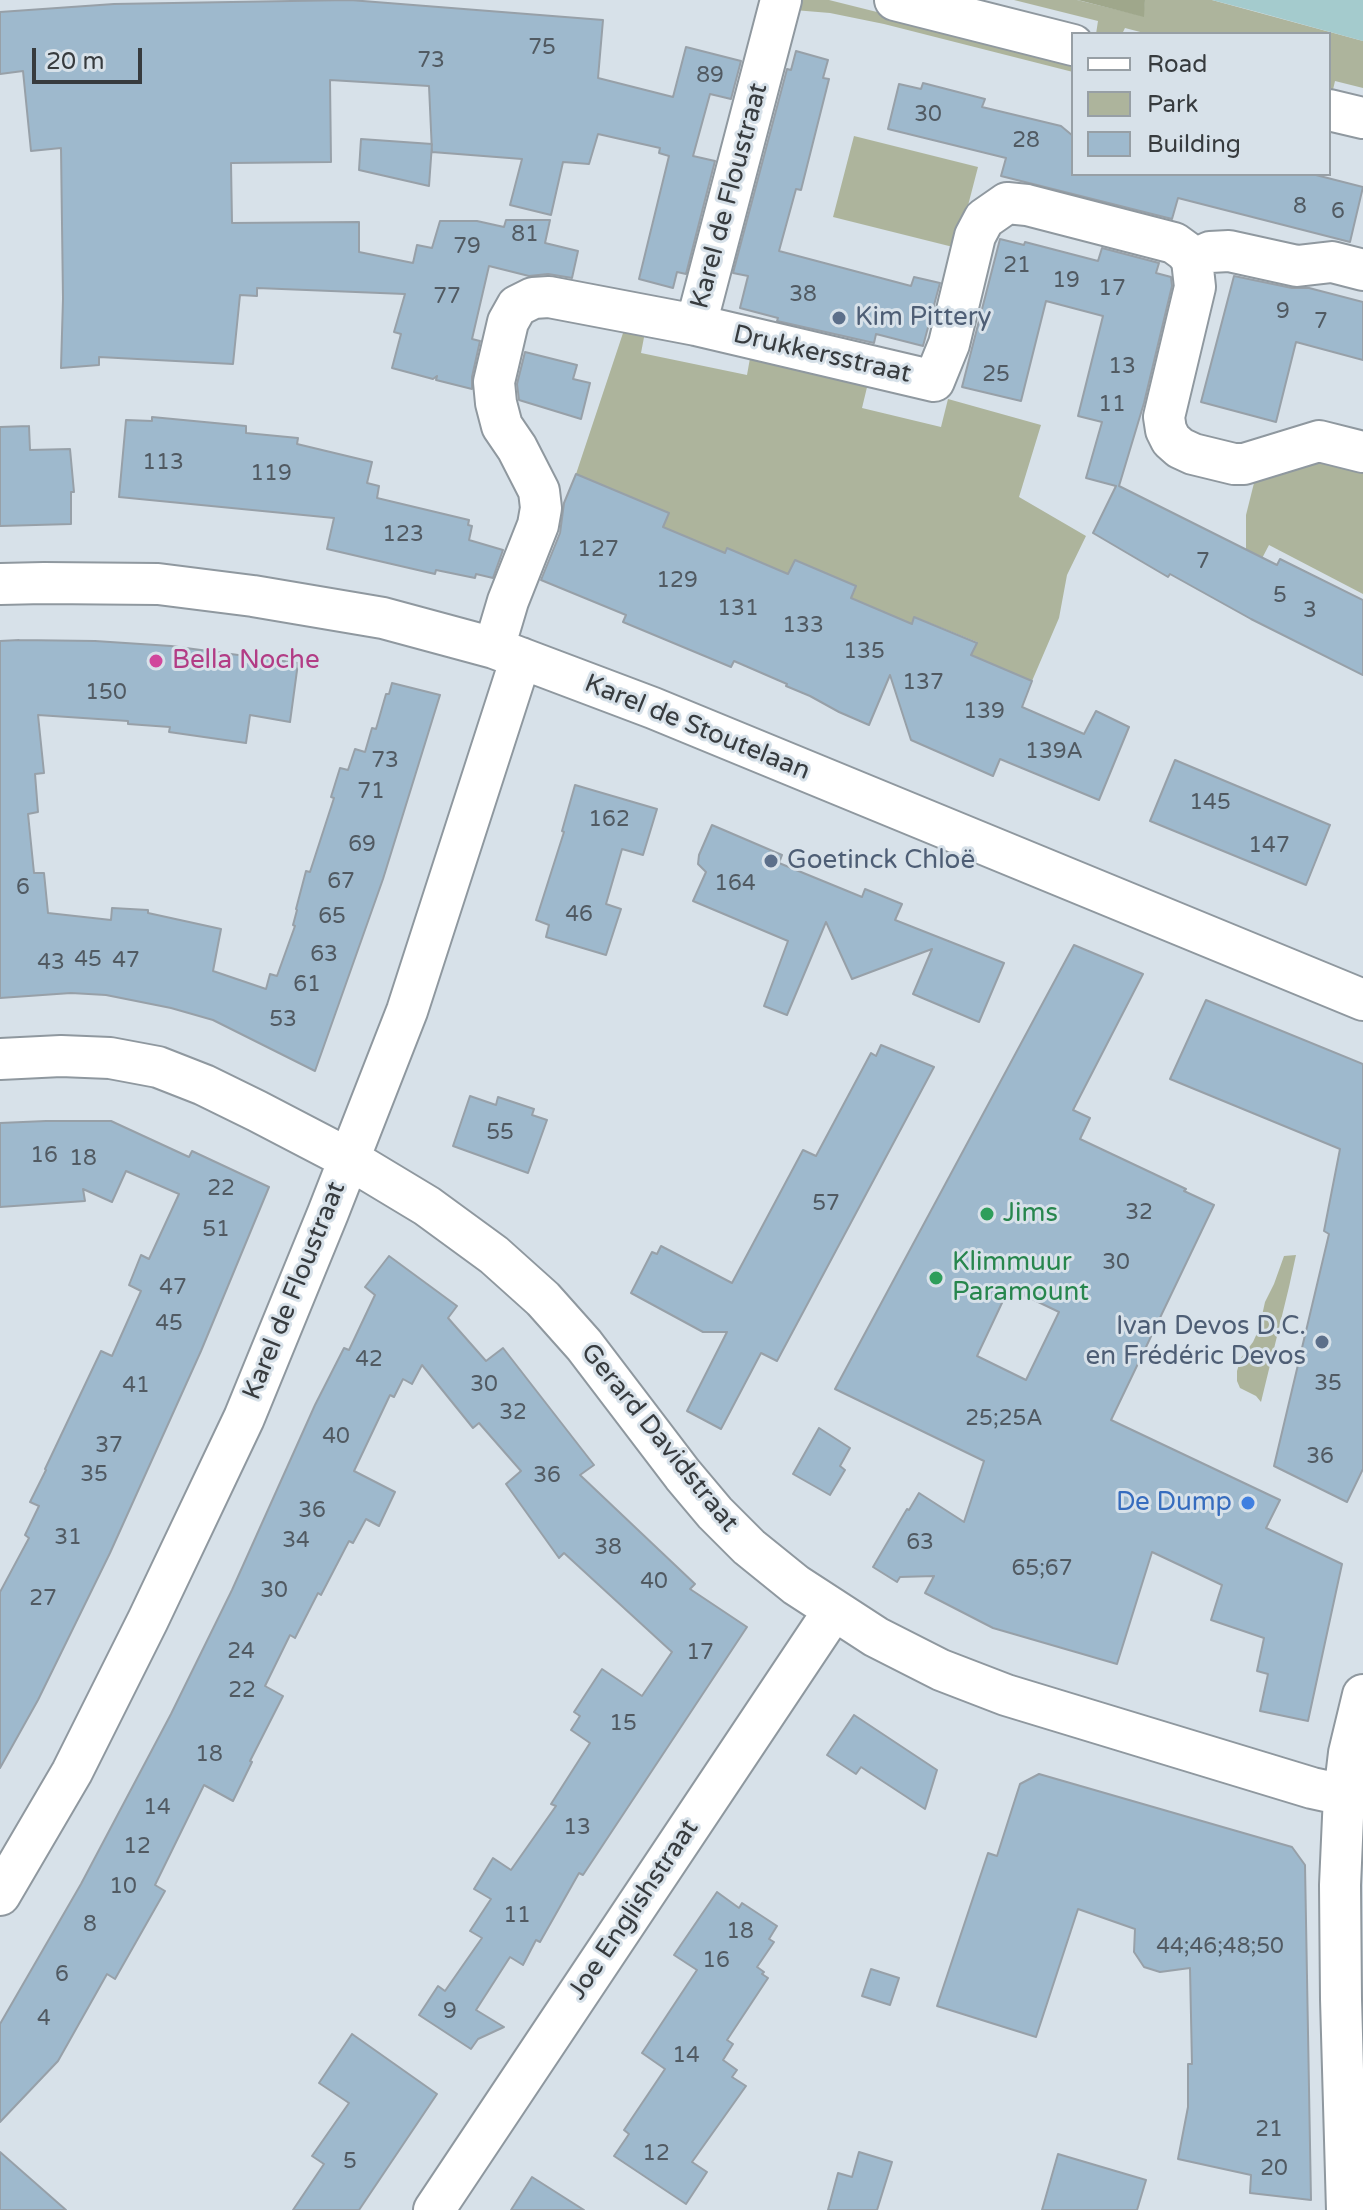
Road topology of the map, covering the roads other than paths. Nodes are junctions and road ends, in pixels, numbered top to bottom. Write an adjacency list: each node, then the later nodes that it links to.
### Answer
1 (781, 0): 8 (street, Karel de Floustraat)
2 (895, 0): 3 (street)
3 (1071, 44)
4 (1331, 110): 5 (street)
5 (1363, 118)
6 (1192, 260): 7 (street); 8 (street, Drukkersstraat); 9 (street)
7 (1363, 270)
8 (696, 325): 11 (street, Karel de Floustraat)
9 (1363, 452)
10 (0, 584): 11 (street, Karel de Stoutelaan)
11 (508, 653): 12 (street, Karel de Stoutelaan); 14 (street, Karel de Floustraat)
12 (1363, 1000)
13 (0, 1059): 14 (street, Gerard Davidstraat)
14 (349, 1159): 15 (street, Gerard Davidstraat); 18 (street, Karel de Floustraat)
15 (834, 1610): 17 (street, Gerard Davidstraat); 19 (street, Joe Englishstraat)
16 (1363, 1695): 17 (street)
17 (1344, 1795): 20 (street)
18 (0, 1895)
19 (434, 2210)
20 (1347, 2210)

